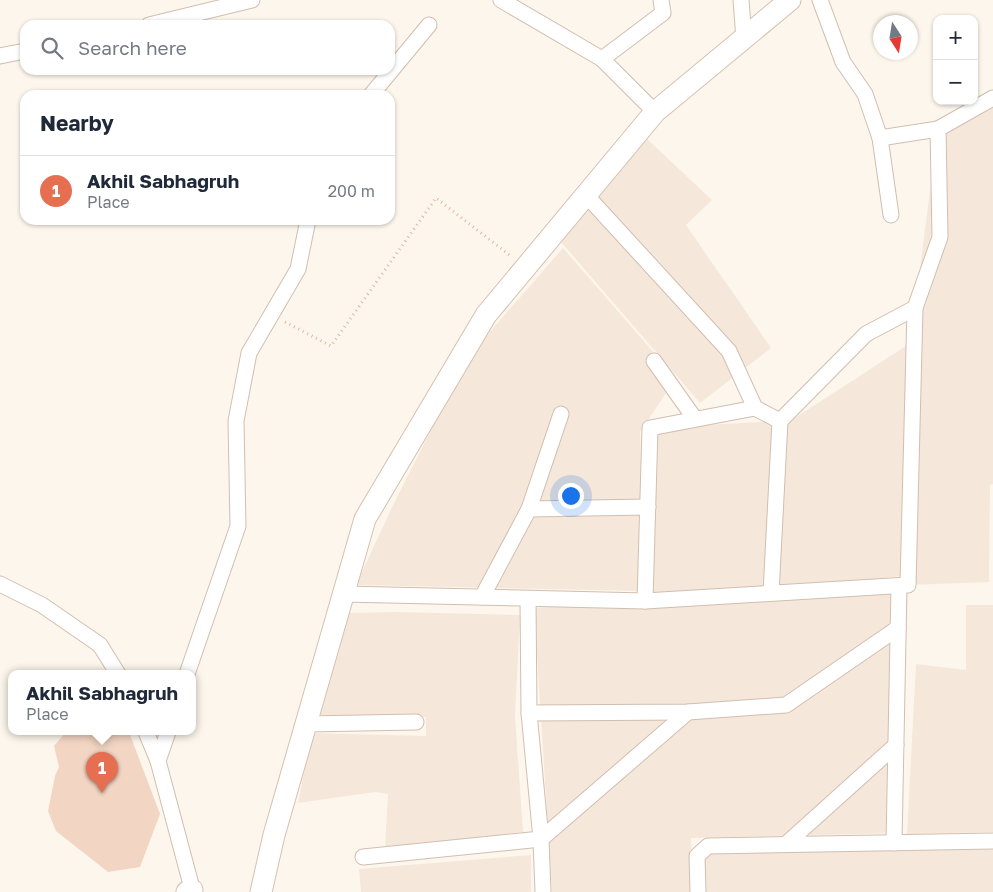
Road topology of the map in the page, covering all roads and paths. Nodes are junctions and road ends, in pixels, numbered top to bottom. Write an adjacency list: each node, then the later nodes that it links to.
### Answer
1 (252, 0): 7 (street)
2 (501, 0): 12 (street)
3 (661, 0): 12 (street)
4 (740, 0): 9 (street)
5 (790, 0): 9 (main road)
6 (820, 0): 19 (street)
7 (170, 20)
8 (429, 25): 13 (street)
9 (744, 39): 17 (main road)
10 (20, 52): 11 (street)
11 (0, 56)
12 (602, 59): 17 (street)
13 (395, 66)
14 (388, 75): 15 (street)
15 (375, 90)
16 (993, 98): 18 (street)
17 (655, 112): 20 (main road)
18 (938, 129): 19 (street); 24 (street)
19 (880, 138): 21 (street)
20 (586, 195): 23 (main road); 27 (street)
21 (890, 214)
22 (307, 225): 25 (street)
23 (526, 268): 25 (path); 35 (main road)
24 (915, 308): 30 (street); 34 (street)
25 (271, 314): 42 (street)
26 (654, 361): 29 (street)
27 (755, 408): 29 (street); 30 (street)
28 (561, 414): 32 (street)
29 (695, 419): 31 (street)
30 (780, 421): 36 (street)
31 (648, 507): 32 (street); 39 (street)
32 (529, 509): 37 (street)
33 (0, 584): 41 (street)
34 (899, 586): 36 (street); 40 (street)
35 (343, 594): 37 (street); 46 (main road)
36 (771, 594): 39 (street)
37 (482, 597): 38 (street)
38 (528, 599): 39 (street); 44 (street)
39 (645, 601)
40 (898, 628): 43 (street); 49 (street)
41 (116, 670)
42 (188, 670)
43 (688, 712): 44 (street); 51 (street)
44 (529, 713): 51 (street)
45 (416, 722): 46 (street)
46 (306, 724): 57 (main road)
47 (147, 735): 50 (street)
48 (167, 735): 50 (street)
49 (896, 745): 53 (street); 54 (street)
50 (158, 761): 56 (street)
51 (541, 839): 55 (street); 58 (street)
52 (993, 841): 53 (street)
53 (894, 842): 54 (street)
54 (786, 844): 59 (street)
55 (363, 857)
56 (190, 891)
57 (261, 892)
58 (543, 892)
59 (698, 892)

